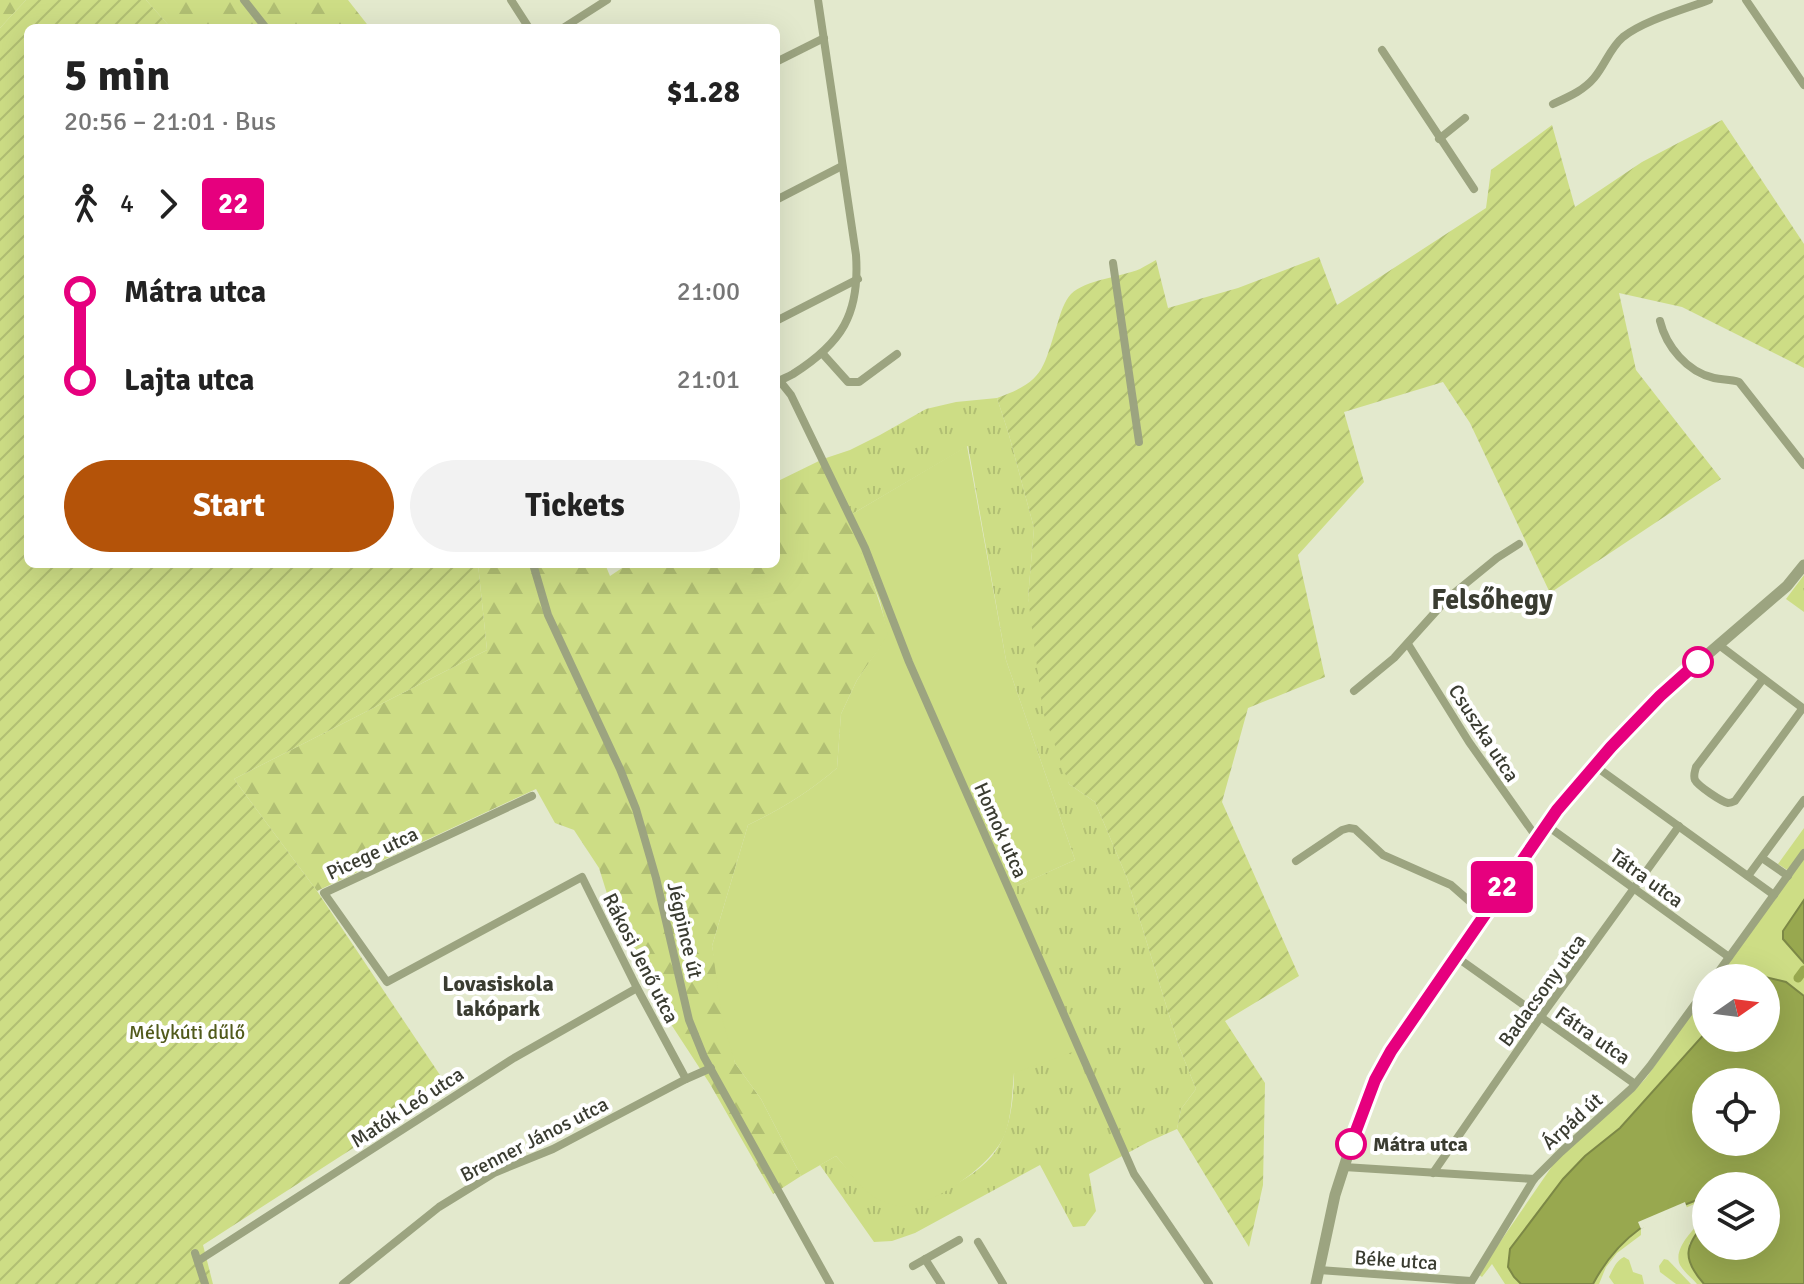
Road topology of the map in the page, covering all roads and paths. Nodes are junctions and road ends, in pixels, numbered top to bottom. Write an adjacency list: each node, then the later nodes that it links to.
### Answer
1 (244, 0): 7 (street)
2 (511, 0): 8 (street)
3 (607, 0): 9 (street)
4 (818, 0): 10 (street)
5 (1709, 0): 14 (street)
6 (1746, 0): 13 (street)
7 (263, 24)
8 (526, 24)
9 (569, 24)
10 (824, 38): 12 (street); 17 (street)
11 (1382, 50): 16 (street)
12 (780, 60)
13 (1804, 85)
14 (1553, 104)
15 (1465, 118): 16 (street)
16 (1439, 139): 18 (street)
17 (842, 166): 19 (street); 21 (street)
18 (1474, 189)
19 (780, 198)
20 (1113, 263): 28 (street)
21 (858, 279): 22 (street); 24 (street)
22 (780, 319)
23 (1660, 321): 29 (street)
24 (822, 353): 25 (street); 26 (street)
25 (897, 354)
26 (780, 380)
27 (780, 383): 76 (street, Homok utca)
28 (1139, 442)
29 (1804, 465)
30 (1519, 544): 33 (street)
31 (1804, 565): 34 (street)
32 (534, 568): 59 (street, Jégpince út)
33 (1408, 644): 36 (street); 43 (street, Csuszka utca)
34 (1719, 645): 35 (street); 38 (street)
35 (1763, 679): 37 (street); 37 (street)
36 (1354, 691)
37 (1803, 709)
38 (1595, 766): 41 (street); 42 (street)
39 (532, 796): 55 (street, Picege utca)
40 (1804, 800): 45 (street)
41 (1546, 825): 43 (street); 49 (street, Tátra utca)
42 (1679, 826): 47 (street); 49 (street, Badacsony utca)
43 (1537, 838): 51 (street)
44 (1804, 853): 48 (street)
45 (1762, 858): 47 (street); 48 (street)
46 (1296, 861): 51 (street)
47 (1748, 876): 50 (street)
48 (1788, 876): 50 (street)
49 (1634, 889): 53 (street, Tátra utca); 58 (street, Badacsony utca)
50 (1774, 895): 53 (street)
51 (1484, 914): 52 (street)
52 (1455, 956): 58 (street, Fátra utca); 62 (street)
53 (1729, 957): 54 (street)
54 (1724, 964)
55 (387, 982): 56 (street, Rákosi Jenő utca)
56 (637, 988): 60 (street, Rákosi Jenő utca); 71 (street, Matók Leó utca)
57 (1692, 1008): 61 (street, Árpád út)
58 (1540, 1018): 61 (street, Fátra utca); 63 (street, Badacsony utca)
59 (711, 1068): 60 (street, Brenner János utca); 73 (street, Jégpince út)
60 (686, 1079): 72 (street, Brenner János utca)
61 (1635, 1084): 64 (street, Árpád út)
62 (1344, 1167): 63 (street); 69 (street)
63 (1433, 1173): 64 (street)
64 (1534, 1179): 70 (street, Árpád út)
65 (959, 1240): 67 (street)
66 (978, 1242): 75 (street)
67 (925, 1259): 68 (street); 74 (street)
68 (913, 1266)
69 (1319, 1270): 70 (street, Béke utca); 77 (street)
70 (1471, 1283)
71 (205, 1284)
72 (343, 1284)
73 (830, 1284)
74 (941, 1284)
75 (1003, 1284)
76 (1209, 1284)
77 (1316, 1284)

